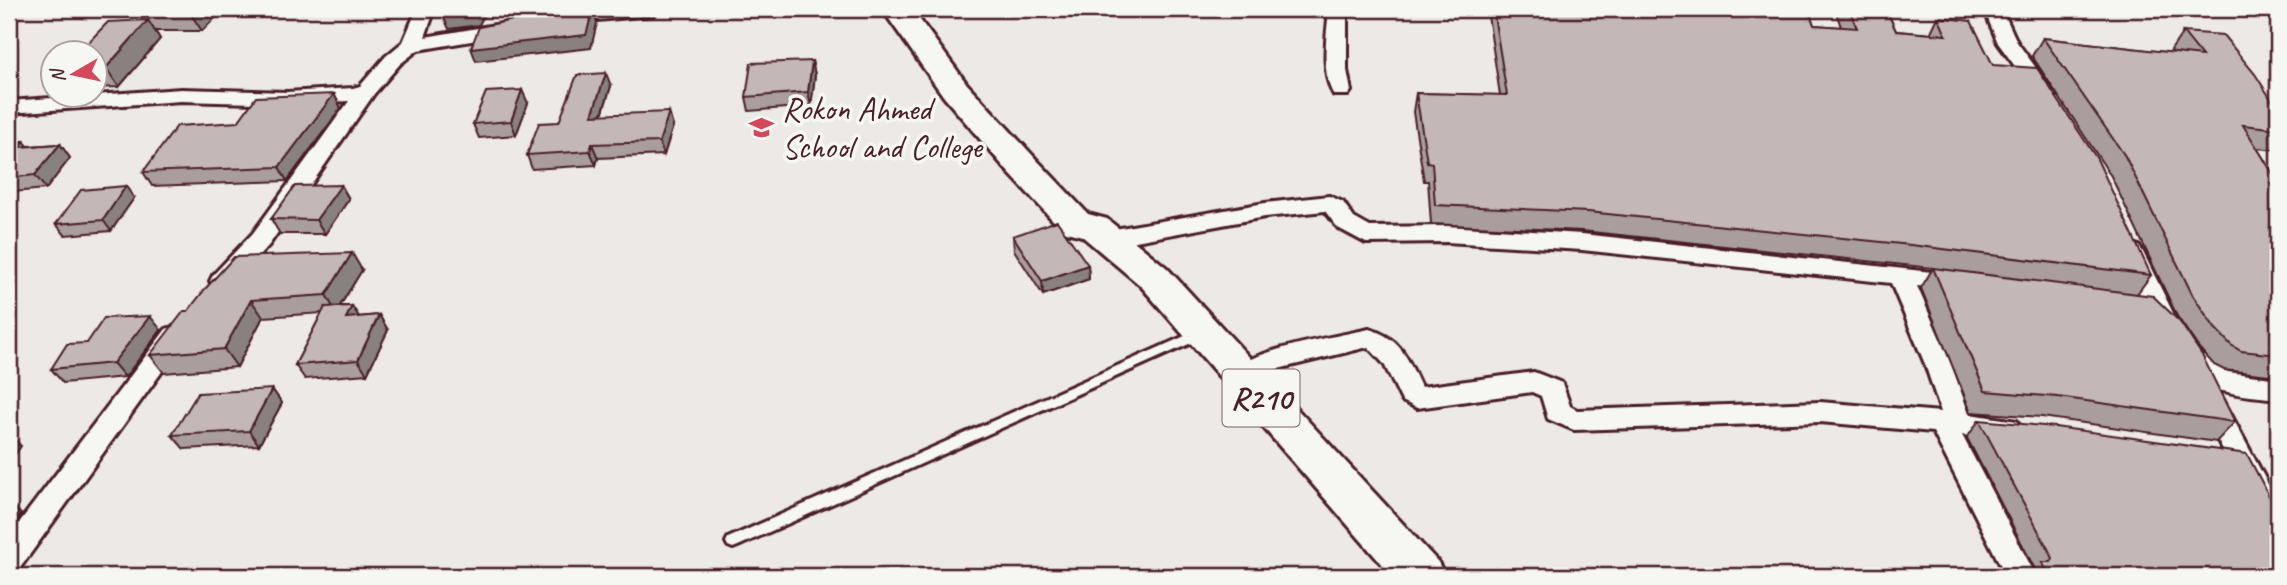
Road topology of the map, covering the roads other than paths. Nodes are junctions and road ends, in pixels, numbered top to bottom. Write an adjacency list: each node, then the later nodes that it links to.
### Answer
1 (426, 9): 9 (street)
2 (653, 9): 7 (street)
3 (897, 9): 15 (main road, R210)
4 (916, 9): 15 (main road, R210)
5 (1338, 9): 11 (street)
6 (1993, 9): 13 (street)
7 (548, 19)
8 (527, 23): 9 (street)
9 (412, 45): 10 (street)
10 (367, 90): 12 (street); 18 (street)
11 (1341, 92)
12 (9, 107)
13 (2060, 117)
14 (2121, 230): 21 (street)
15 (1101, 233): 16 (street); 22 (main road, R210)
16 (1900, 275): 17 (street); 26 (street)
17 (1979, 285)
18 (206, 298)
19 (2130, 303): 21 (street)
20 (188, 318): 30 (street)
21 (2164, 321): 23 (street)
22 (1203, 333): 24 (main road, R210); 29 (lane)
23 (2192, 362): 25 (street); 28 (street)
24 (1240, 376): 26 (street); 31 (main road, R210)
25 (2278, 389)
26 (1951, 424): 27 (street); 32 (street)
27 (2028, 430)
28 (2278, 531)
29 (733, 542)
30 (9, 559)
31 (1421, 576)
32 (2021, 576)

